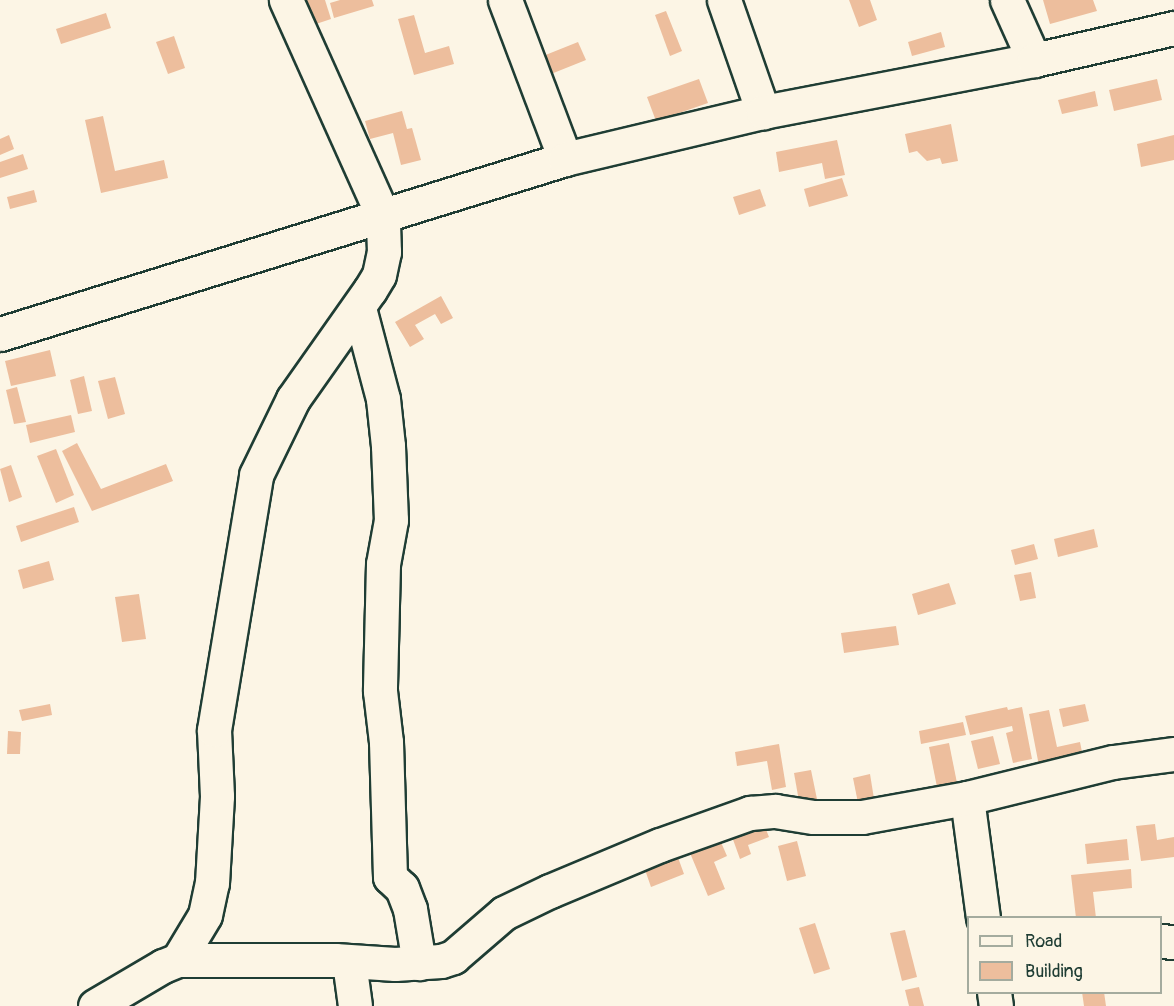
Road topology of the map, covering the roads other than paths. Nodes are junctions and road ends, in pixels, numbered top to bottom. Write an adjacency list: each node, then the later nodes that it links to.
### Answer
1 (286, 0): 9 (street)
2 (505, 0): 8 (street)
3 (724, 0): 7 (street)
4 (1007, 0): 6 (street)
5 (1174, 28): 6 (street)
6 (1034, 60): 7 (street)
7 (763, 112): 8 (street)
8 (565, 159): 9 (street)
9 (383, 216): 10 (street); 11 (street)
10 (359, 308): 15 (street); 17 (street)
11 (0, 334)
12 (1174, 754): 13 (street)
13 (967, 798): 14 (street); 17 (street)
14 (983, 916)
15 (178, 960): 16 (street); 18 (street)
16 (349, 962): 17 (street); 19 (street)
17 (419, 963)
18 (95, 1006)
19 (355, 1006)

